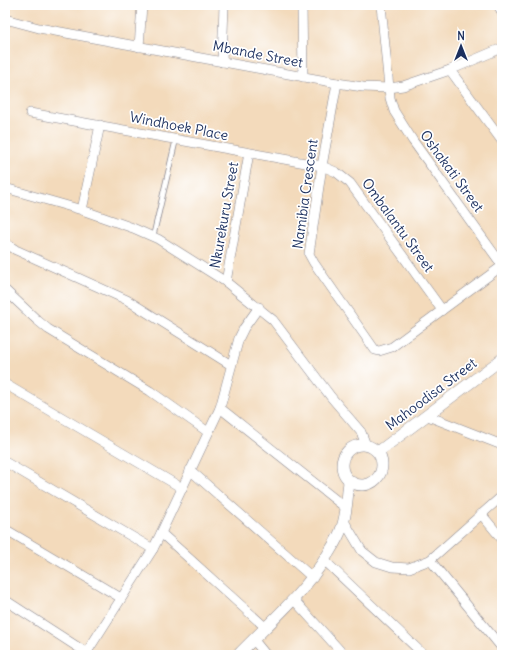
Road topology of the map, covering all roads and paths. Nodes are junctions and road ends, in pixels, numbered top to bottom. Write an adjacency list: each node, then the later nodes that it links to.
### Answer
1 (142, 5): 8 (street)
2 (224, 5): 10 (street)
3 (302, 5): 12 (street)
4 (381, 5): 14 (street, Oshakati Street)
5 (498, 5): 6 (street)
6 (502, 12)
7 (5, 19): 8 (street, Mbande Street)
8 (139, 47): 10 (street, Mbande Street)
9 (502, 48): 11 (street, Mbande Street)
10 (222, 62): 12 (street, Mbande Street)
11 (450, 70): 14 (street, Mbande Street); 18 (street)
12 (303, 77): 13 (street, Mbande Street)
13 (337, 83): 14 (street, Mbande Street); 20 (street, Namibia Crescent)
14 (389, 88): 25 (street, Oshakati Street)
15 (30, 113): 16 (street, Windhoek Place)
16 (100, 125): 17 (street, Windhoek Place); 22 (street)
17 (176, 139): 19 (street, Windhoek Place); 23 (lane)
18 (502, 141)
19 (249, 153): 20 (street, Windhoek Place); 26 (street, Nkurekuru Street)
20 (322, 166): 29 (street, Ombalantu Street); 29 (street, Namibia Crescent)
21 (5, 188): 22 (street)
22 (82, 210): 23 (street)
23 (154, 237): 26 (street)
24 (5, 243): 31 (street)
25 (502, 265): 29 (street, Namibia Crescent)
26 (226, 282): 28 (street)
27 (5, 290): 35 (street)
28 (259, 307): 31 (street); 36 (street)
29 (442, 310)
30 (502, 359): 34 (street, Mahoodisa Street)
31 (231, 365): 33 (street)
32 (5, 384): 42 (street)
33 (220, 408): 35 (street); 44 (street)
34 (428, 416): 37 (street); 38 (street, Mahoodisa Street)
35 (208, 432): 40 (street)
36 (366, 445): 38 (street); 41 (street)
37 (502, 445)
38 (378, 452): 41 (street)
39 (5, 462): 50 (street)
40 (190, 470): 42 (street); 53 (street)
41 (349, 482): 44 (street)
42 (182, 488): 48 (street)
43 (502, 496): 45 (street)
44 (346, 508): 46 (street)
45 (481, 514): 49 (street); 52 (street)
46 (344, 522): 51 (street); 52 (street)
47 (5, 529): 54 (street)
48 (161, 533): 50 (street); 57 (street)
49 (502, 539)
50 (153, 549): 54 (street)
51 (324, 560): 53 (street); 64 (street)
52 (430, 560): 59 (street)
53 (313, 578): 56 (street)
54 (121, 598): 60 (street)
55 (5, 600): 60 (street)
56 (294, 600): 57 (street); 63 (street)
57 (265, 627): 58 (street)
58 (253, 639): 61 (street); 62 (street)
59 (502, 648)
60 (87, 654)
61 (238, 655)
62 (266, 655)
63 (344, 655)
64 (424, 655)

